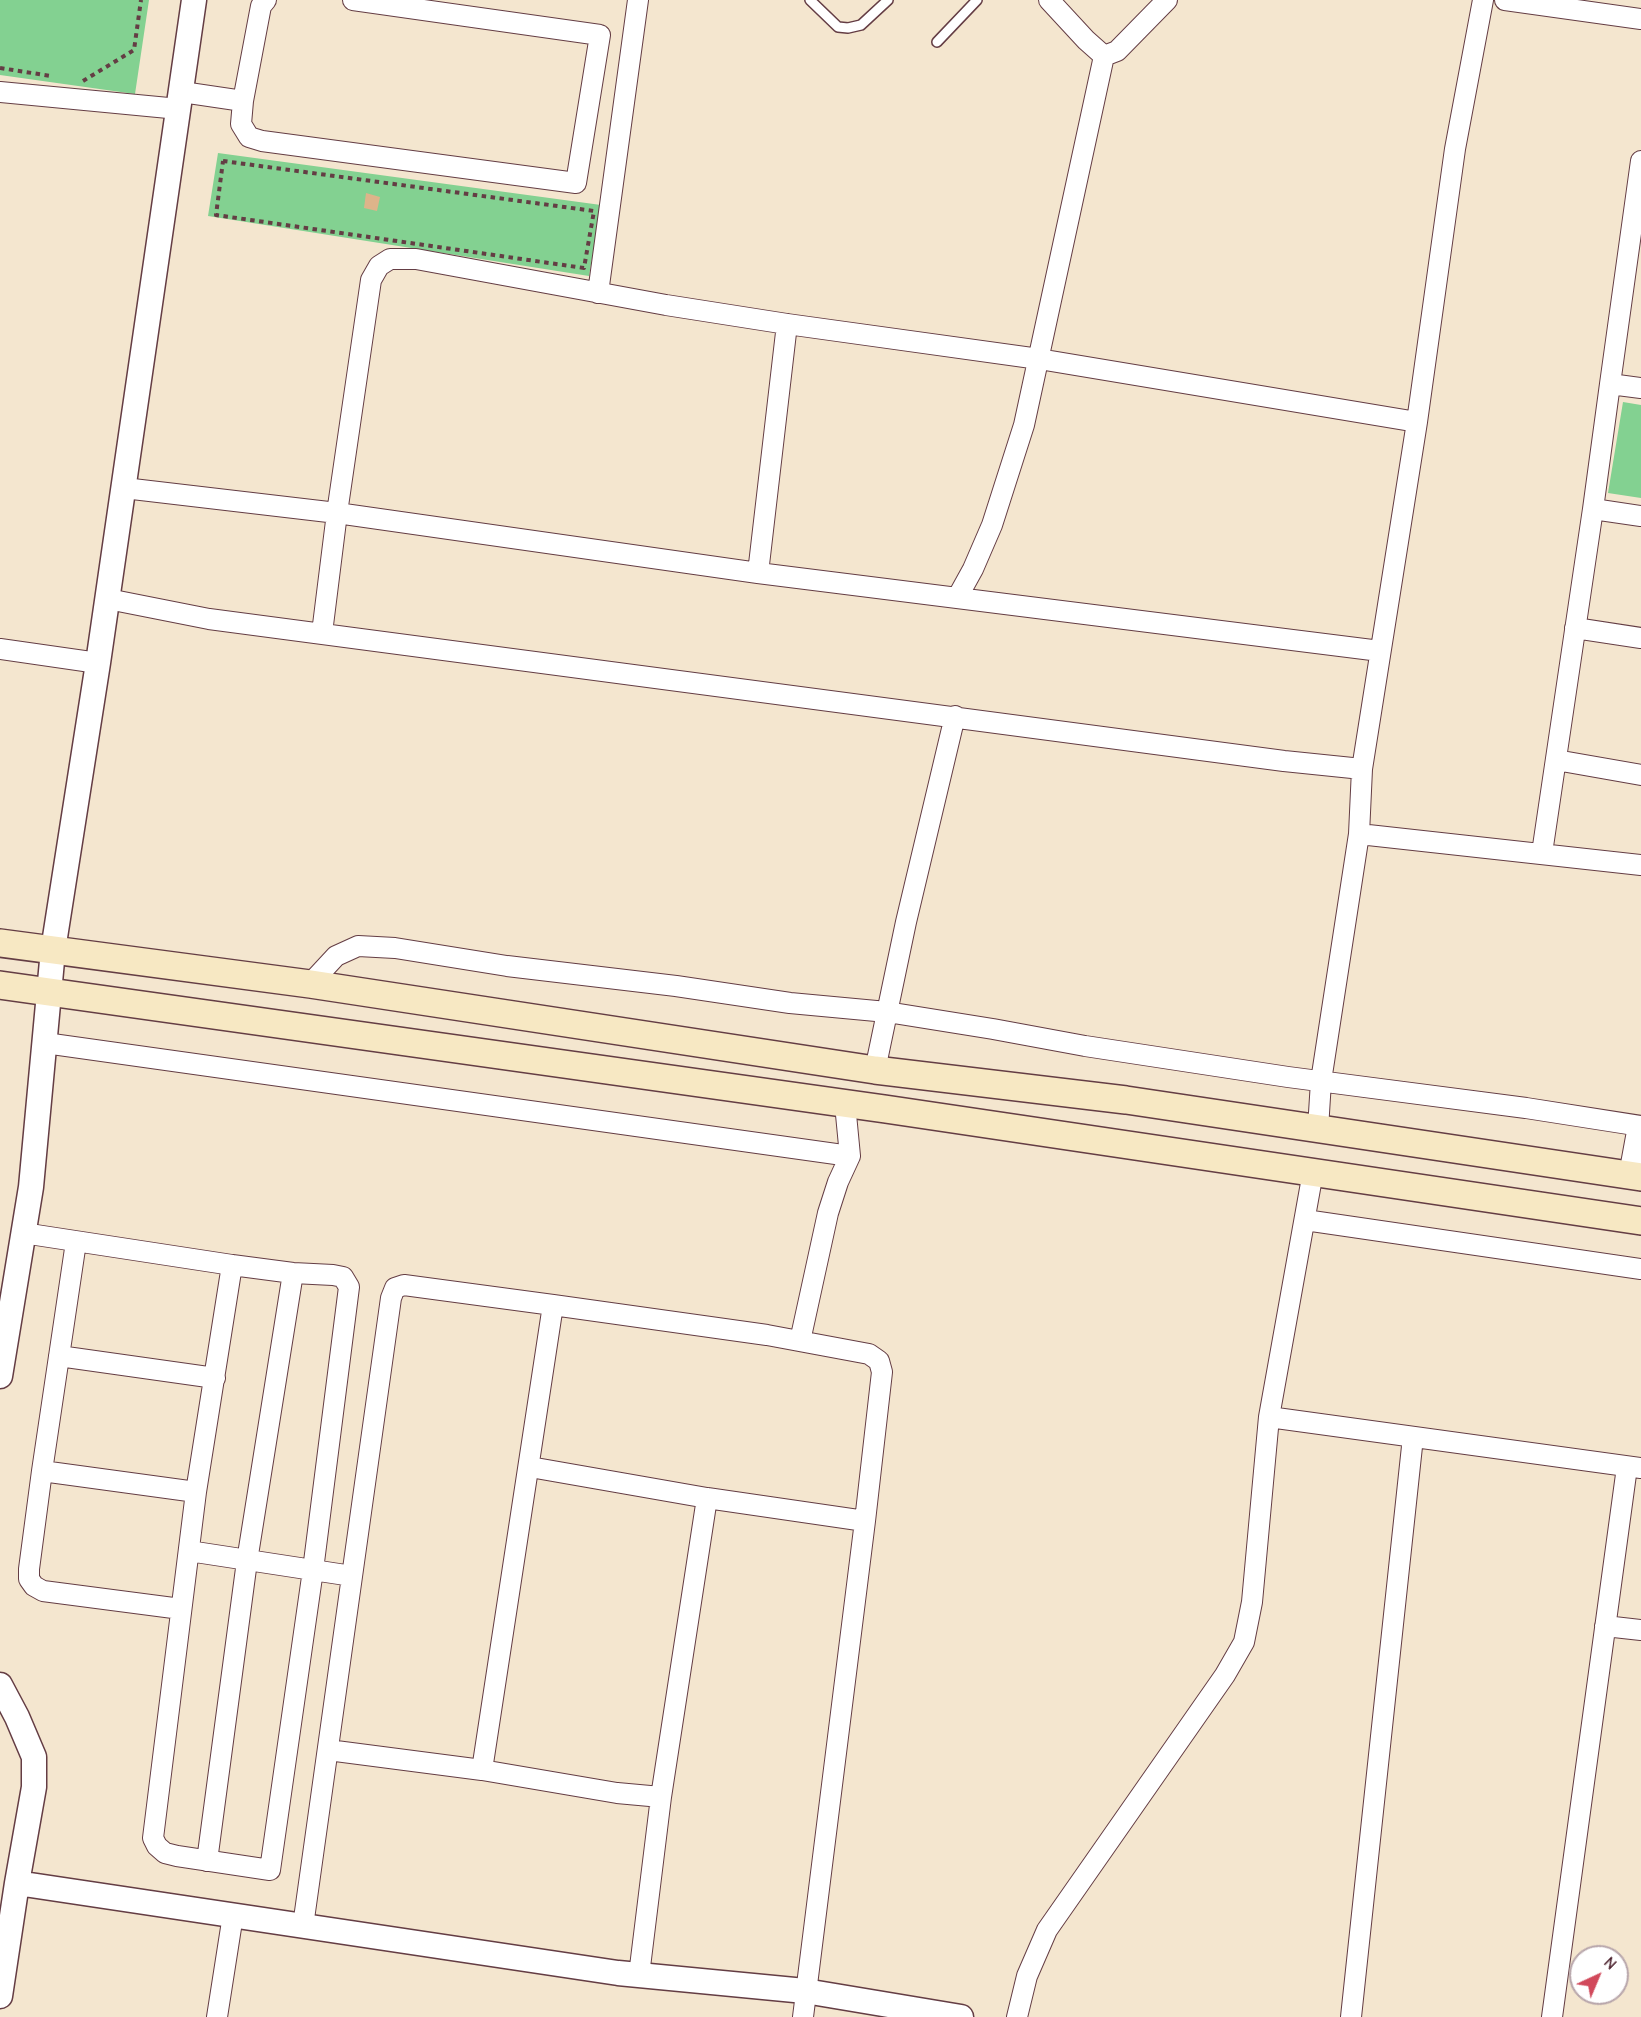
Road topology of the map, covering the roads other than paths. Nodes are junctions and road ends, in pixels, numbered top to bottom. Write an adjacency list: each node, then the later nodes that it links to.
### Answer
1 (194, 0): 16 (street)
2 (266, 0): 17 (street)
3 (353, 0): 17 (street)
4 (638, 0): 20 (street)
5 (810, 0): 6 (lane)
6 (888, 0)
7 (977, 0): 13 (lane)
8 (1049, 0): 14 (street)
9 (1167, 0): 14 (street)
10 (1483, 0): 25 (street)
11 (1505, 0): 12 (street)
12 (1641, 19)
13 (937, 42)
14 (1104, 56): 22 (street)
15 (0, 92): 16 (street)
16 (180, 101): 17 (street); 26 (street)
17 (243, 101)
18 (1641, 161): 19 (street)
19 (1634, 267): 23 (street)
20 (598, 293): 21 (street); 28 (street)
21 (787, 324): 22 (street); 30 (street)
22 (1040, 359): 25 (street); 31 (street)
23 (1610, 384): 24 (street); 27 (street)
24 (1641, 388)
25 (1417, 422): 37 (street)
26 (124, 488): 28 (street); 32 (street)
27 (1593, 508): 29 (street); 33 (street)
28 (337, 513): 30 (street); 34 (street)
29 (1641, 516)
30 (758, 573): 31 (street)
31 (957, 598): 37 (street)
32 (108, 599): 34 (street); 38 (street)
33 (1575, 628): 35 (street); 40 (street)
34 (322, 633): 39 (street)
35 (1641, 638)
36 (0, 649): 38 (street)
37 (1380, 651): 41 (street)
38 (98, 663): 47 (street)
39 (955, 716): 41 (street); 51 (street)
40 (1556, 760): 42 (street); 44 (street)
41 (1362, 769): 43 (street)
42 (1641, 775)
43 (1359, 834): 44 (street); 54 (street)
44 (1542, 853): 45 (street)
45 (1641, 865)
46 (0, 943): 47 (main road)
47 (53, 950): 48 (main road); 50 (street)
48 (310, 984): 51 (street); 53 (main road)
49 (0, 985): 50 (main road)
50 (48, 992): 52 (street); 55 (main road)
51 (887, 1012): 53 (street); 54 (street)
52 (45, 1043): 58 (street); 63 (street)
53 (875, 1070): 57 (main road)
54 (1321, 1081): 56 (street); 57 (street)
55 (845, 1104): 58 (street); 59 (main road)
56 (1640, 1126): 60 (street)
57 (1318, 1130): 59 (main road); 60 (main road)
58 (850, 1156): 69 (street)
59 (1313, 1172): 61 (street); 62 (main road)
60 (1635, 1176): 62 (main road)
61 (1305, 1220): 66 (street); 73 (street)
62 (1633, 1220)
63 (23, 1233): 64 (street); 71 (street)
64 (76, 1242): 65 (street); 70 (street)
65 (232, 1265): 67 (street); 72 (street)
66 (1641, 1269)
67 (293, 1273): 82 (street); 83 (street)
68 (553, 1305): 69 (street); 75 (street); 84 (street)
69 (800, 1341): 80 (street)
70 (59, 1356): 72 (street); 77 (street)
71 (0, 1376)
72 (215, 1378): 78 (street)
73 (1269, 1418): 74 (street); 102 (street)
74 (1413, 1437): 76 (street); 103 (street)
75 (530, 1467): 79 (street); 90 (street)
76 (1634, 1467): 86 (street)
77 (42, 1471): 78 (street); 85 (street)
78 (196, 1492): 81 (street)
79 (707, 1498): 80 (street); 91 (street)
80 (865, 1521): 97 (street)
81 (189, 1551): 82 (street); 85 (street)
82 (247, 1561): 83 (street); 92 (street)
83 (313, 1569): 84 (street); 92 (street)
84 (352, 1576): 89 (street)
85 (181, 1609): 92 (street)
86 (1605, 1626): 87 (street); 104 (street)
87 (1641, 1630)
88 (0, 1685): 93 (street)
89 (328, 1750): 90 (street); 95 (street)
90 (482, 1770): 91 (street)
91 (661, 1797): 96 (street)
92 (207, 1861)
93 (17, 1883): 94 (street); 98 (street)
94 (233, 1915): 95 (street); 99 (street)
95 (303, 1926): 96 (street)
96 (639, 1976): 97 (street)
97 (805, 1991): 100 (street); 101 (street)
98 (0, 1996)
99 (217, 2017)
100 (803, 2017)
101 (961, 2017)
102 (1017, 2017)
103 (1351, 2017)
104 (1552, 2017)

